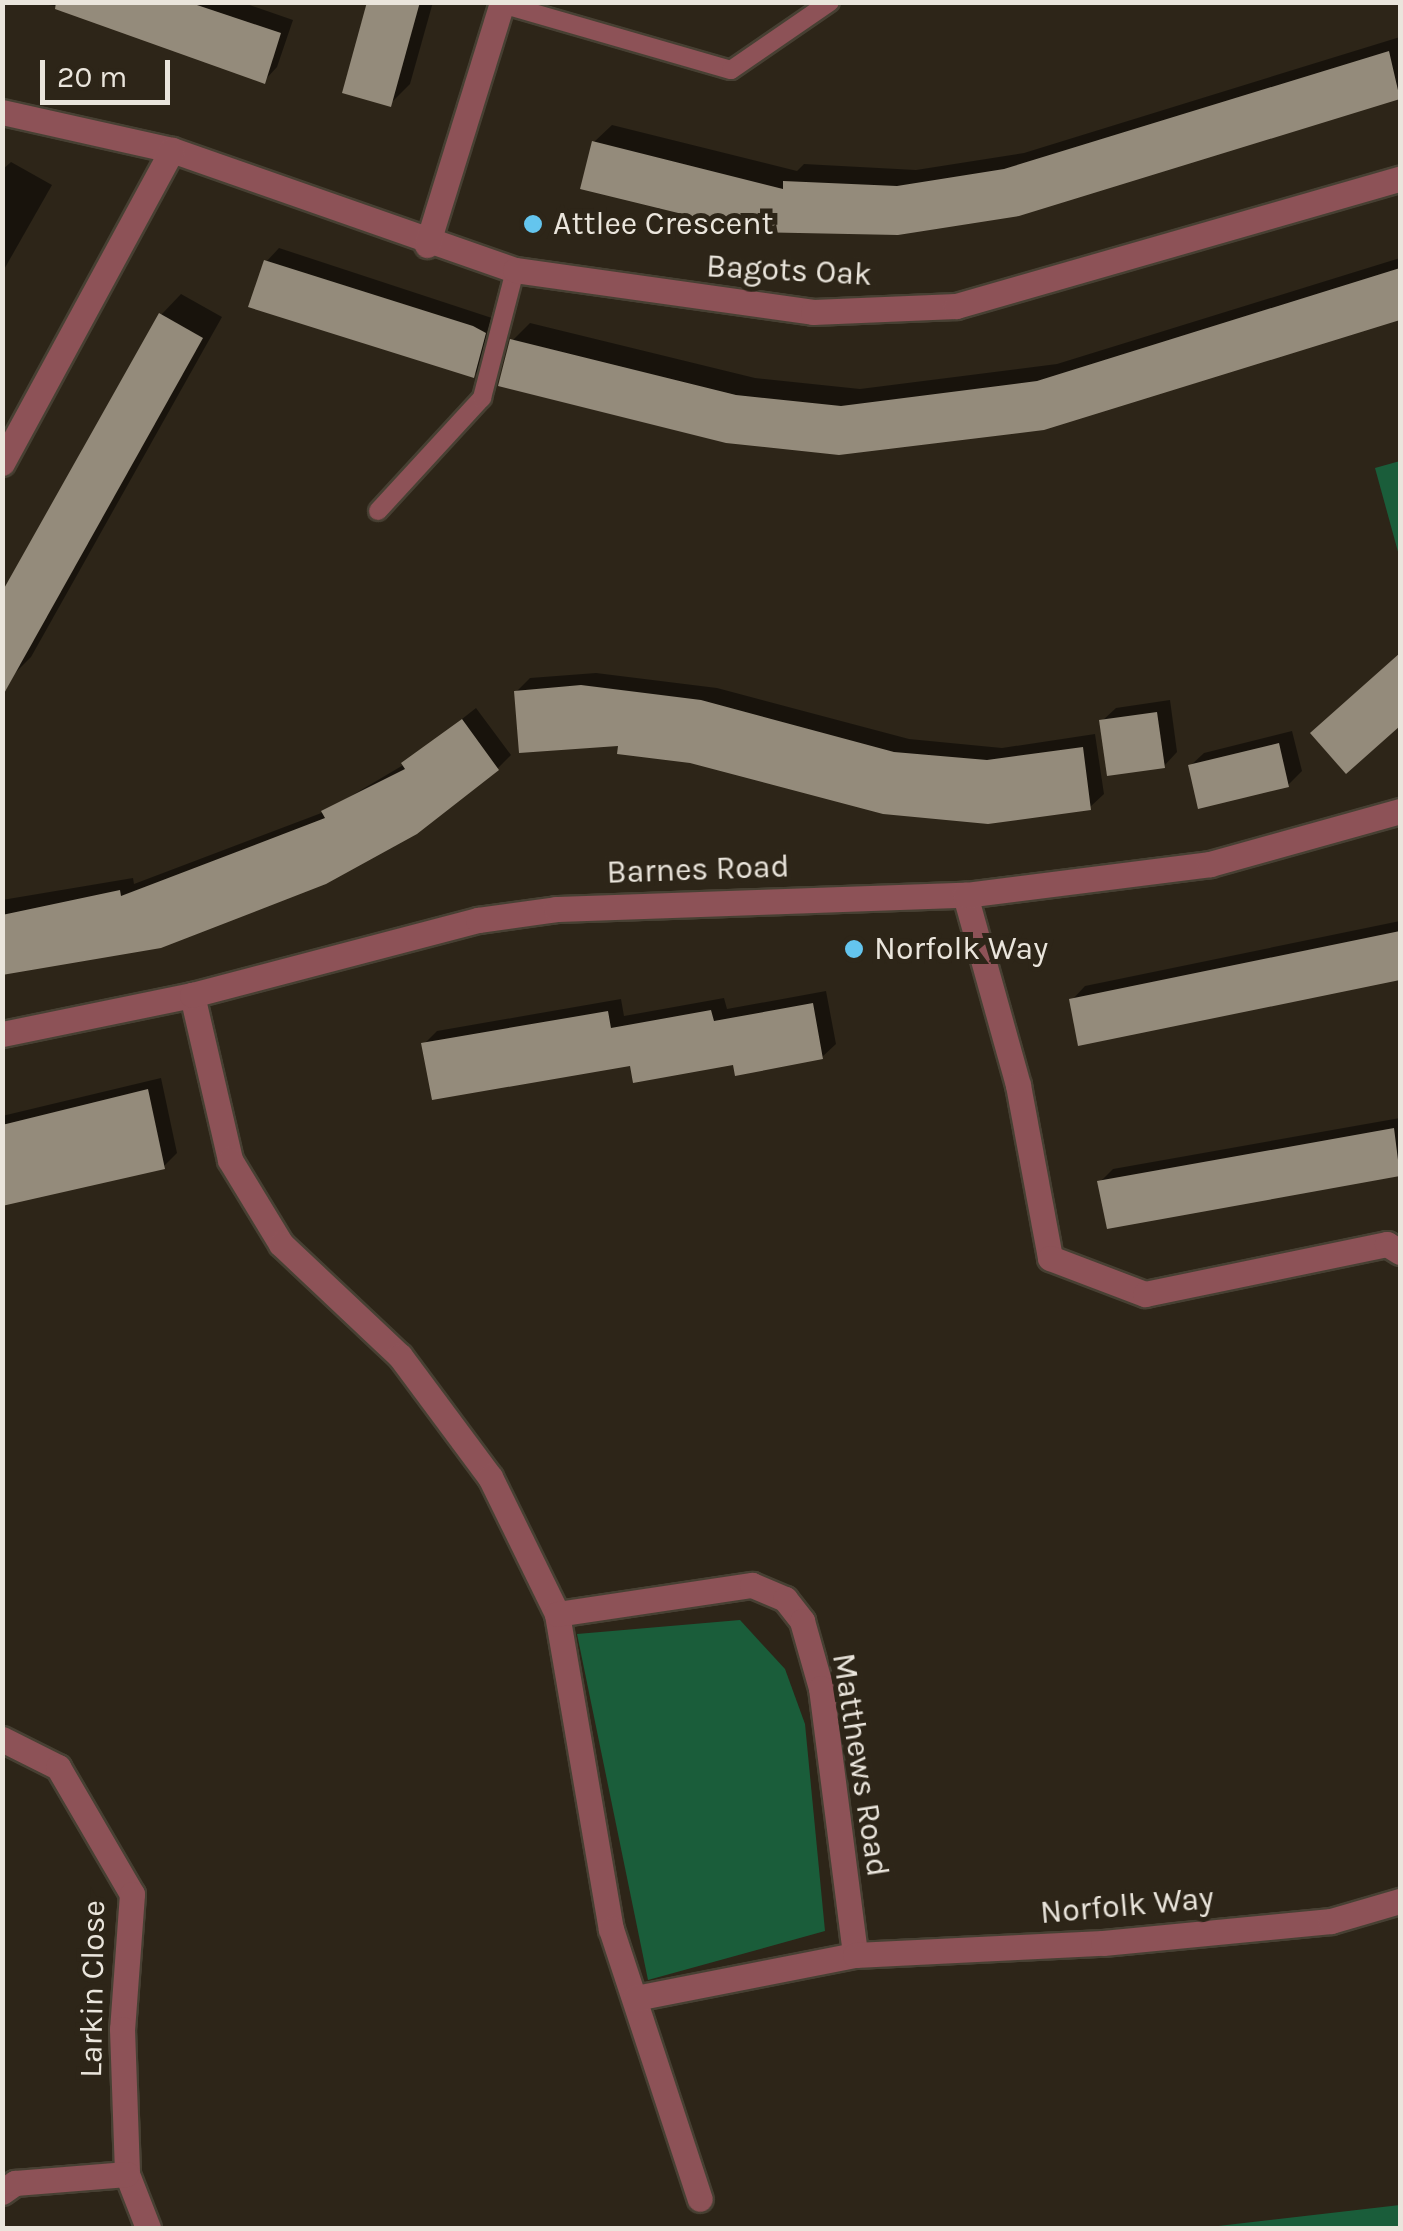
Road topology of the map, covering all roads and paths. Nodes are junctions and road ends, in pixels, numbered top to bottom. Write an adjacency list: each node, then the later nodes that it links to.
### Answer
1 (830, 2): 2 (lane)
2 (502, 3): 6 (street)
3 (2, 112): 4 (street, Bagots Oak)
4 (172, 150): 6 (street, Bagots Oak); 8 (street)
5 (1400, 179): 7 (street, Bagots Oak)
6 (427, 244): 7 (street, Bagots Oak)
7 (515, 270): 9 (lane)
8 (2, 463)
9 (378, 511)
10 (1400, 811): 11 (street, Barnes Road)
11 (966, 895): 12 (street, Barnes Road); 14 (street)
12 (192, 995): 13 (street, Barnes Road); 15 (street)
13 (2, 1034)
14 (1400, 1252)
15 (557, 1614): 18 (street, Matthews Road); 19 (street)
16 (2, 1739): 20 (street, Larkin Close)
17 (1400, 1901): 18 (street, Norfolk Way)
18 (855, 1955): 19 (street)
19 (635, 1998): 22 (street)
20 (127, 2174): 21 (street); 23 (street, Larkin Close)
21 (2, 2192)
22 (700, 2198)
23 (148, 2228)

